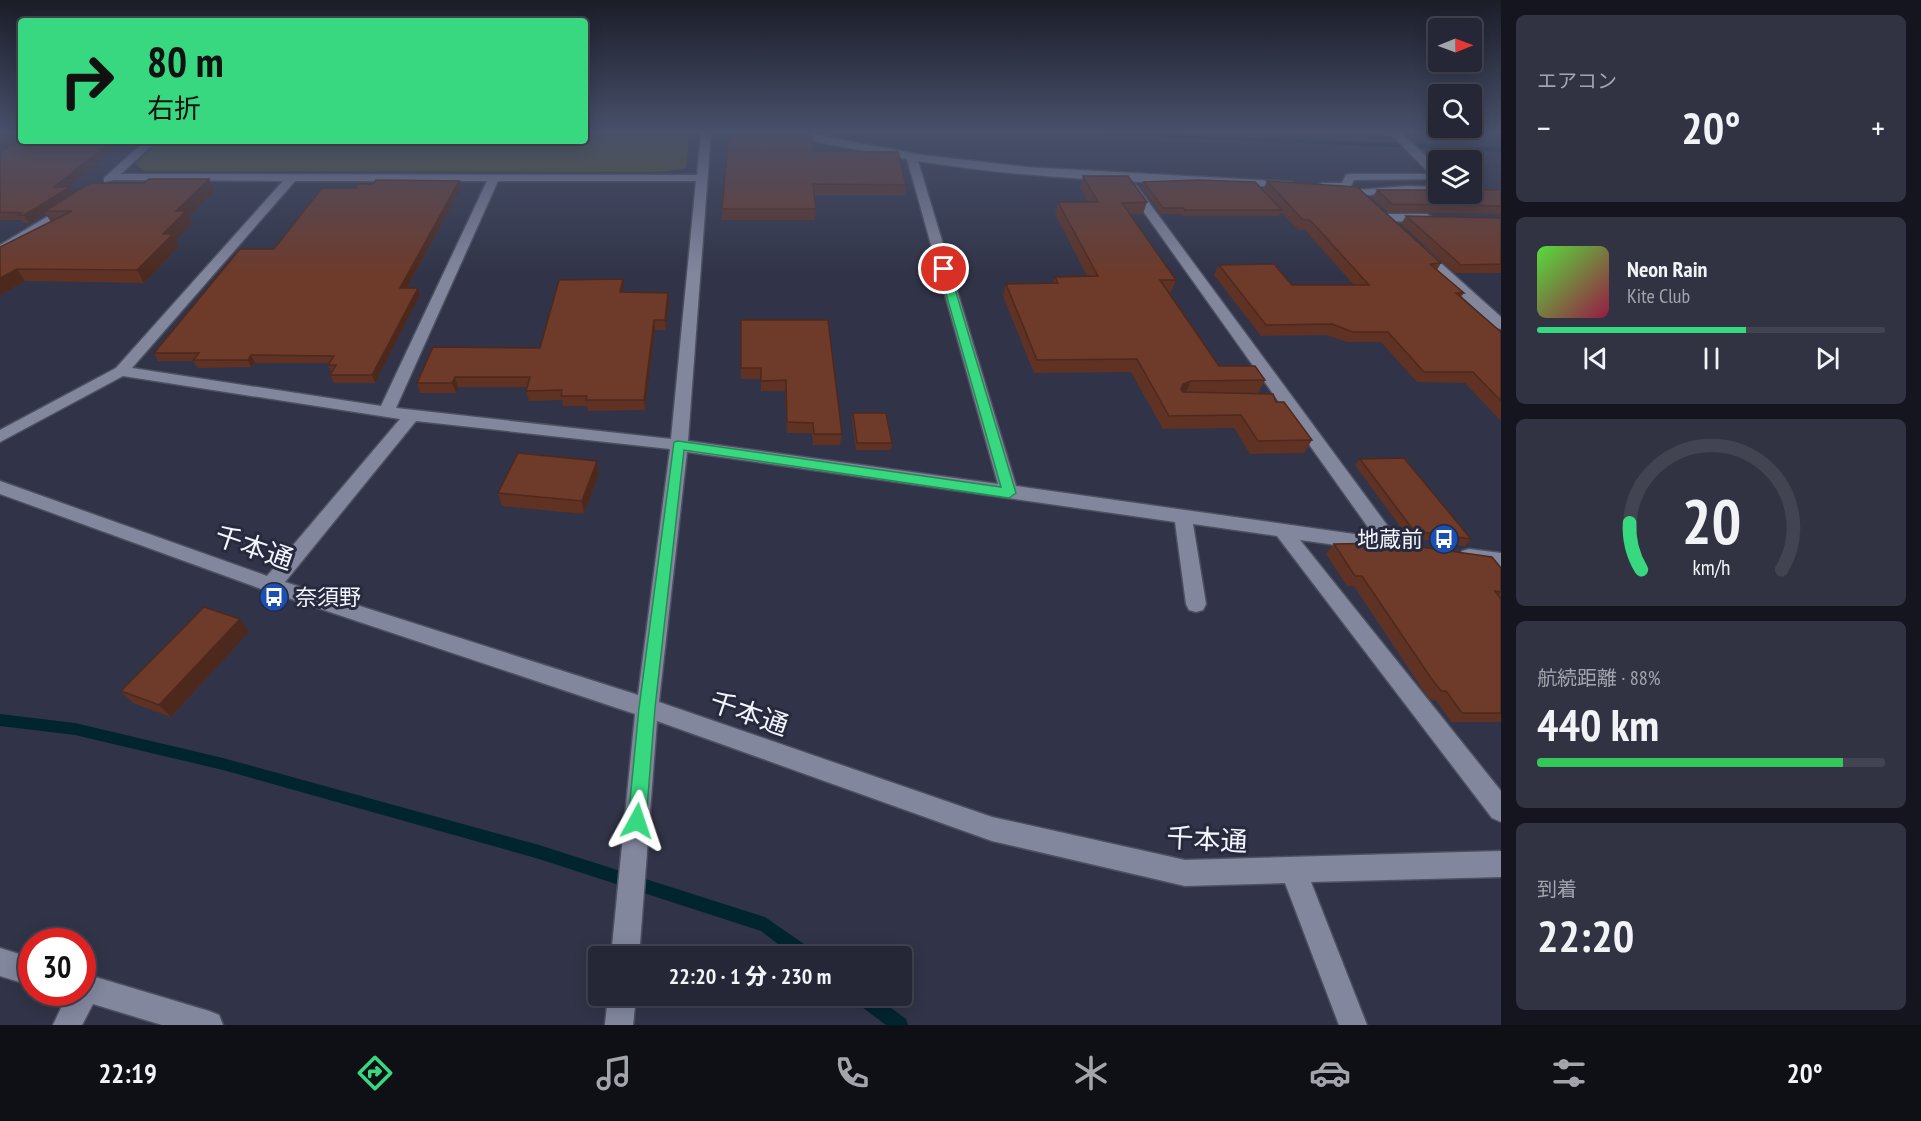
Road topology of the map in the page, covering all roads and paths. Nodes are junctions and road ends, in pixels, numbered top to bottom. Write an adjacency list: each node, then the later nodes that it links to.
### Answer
1 (702, 178): 22 (street)
2 (110, 179): 9 (street)
3 (290, 179): 16 (street)
4 (493, 179): 19 (street)
5 (918, 179): 24 (street)
6 (1127, 179): 18 (street)
7 (1147, 179): 12 (street)
8 (1351, 179): 12 (street)
9 (95, 189)
10 (1428, 190): 12 (street)
11 (77, 201): 14 (street)
12 (1366, 202): 13 (street); 15 (street)
13 (1442, 219)
14 (0, 250)
15 (1501, 325)
16 (121, 371): 19 (street); 21 (street)
17 (1264, 400): 18 (street)
18 (1287, 400): 27 (street)
19 (386, 412): 20 (street)
20 (412, 415): 22 (street); 31 (street)
21 (0, 437)
22 (678, 445): 24 (street); 33 (street)
23 (0, 488): 31 (street, 千本通)
24 (1009, 493): 25 (street)
25 (1183, 517): 26 (street); 32 (street)
26 (1283, 531): 27 (street); 34 (street)
27 (1392, 546): 28 (street)
28 (1414, 549)
29 (1458, 555): 30 (street)
30 (1501, 561)
31 (271, 585): 33 (street, 千本通)
32 (1196, 604)
33 (647, 708): 36 (street, 千本通); 37 (street)
34 (1501, 810)
35 (1501, 864): 36 (street, 千本通)
36 (1293, 870): 46 (street)
37 (626, 946)
38 (0, 963): 39 (street)
39 (18, 968)
40 (96, 991): 44 (street)
41 (76, 1006): 43 (street)
42 (621, 1006): 45 (street)
43 (67, 1025)
44 (209, 1025)
45 (620, 1025)
46 (1353, 1025)

